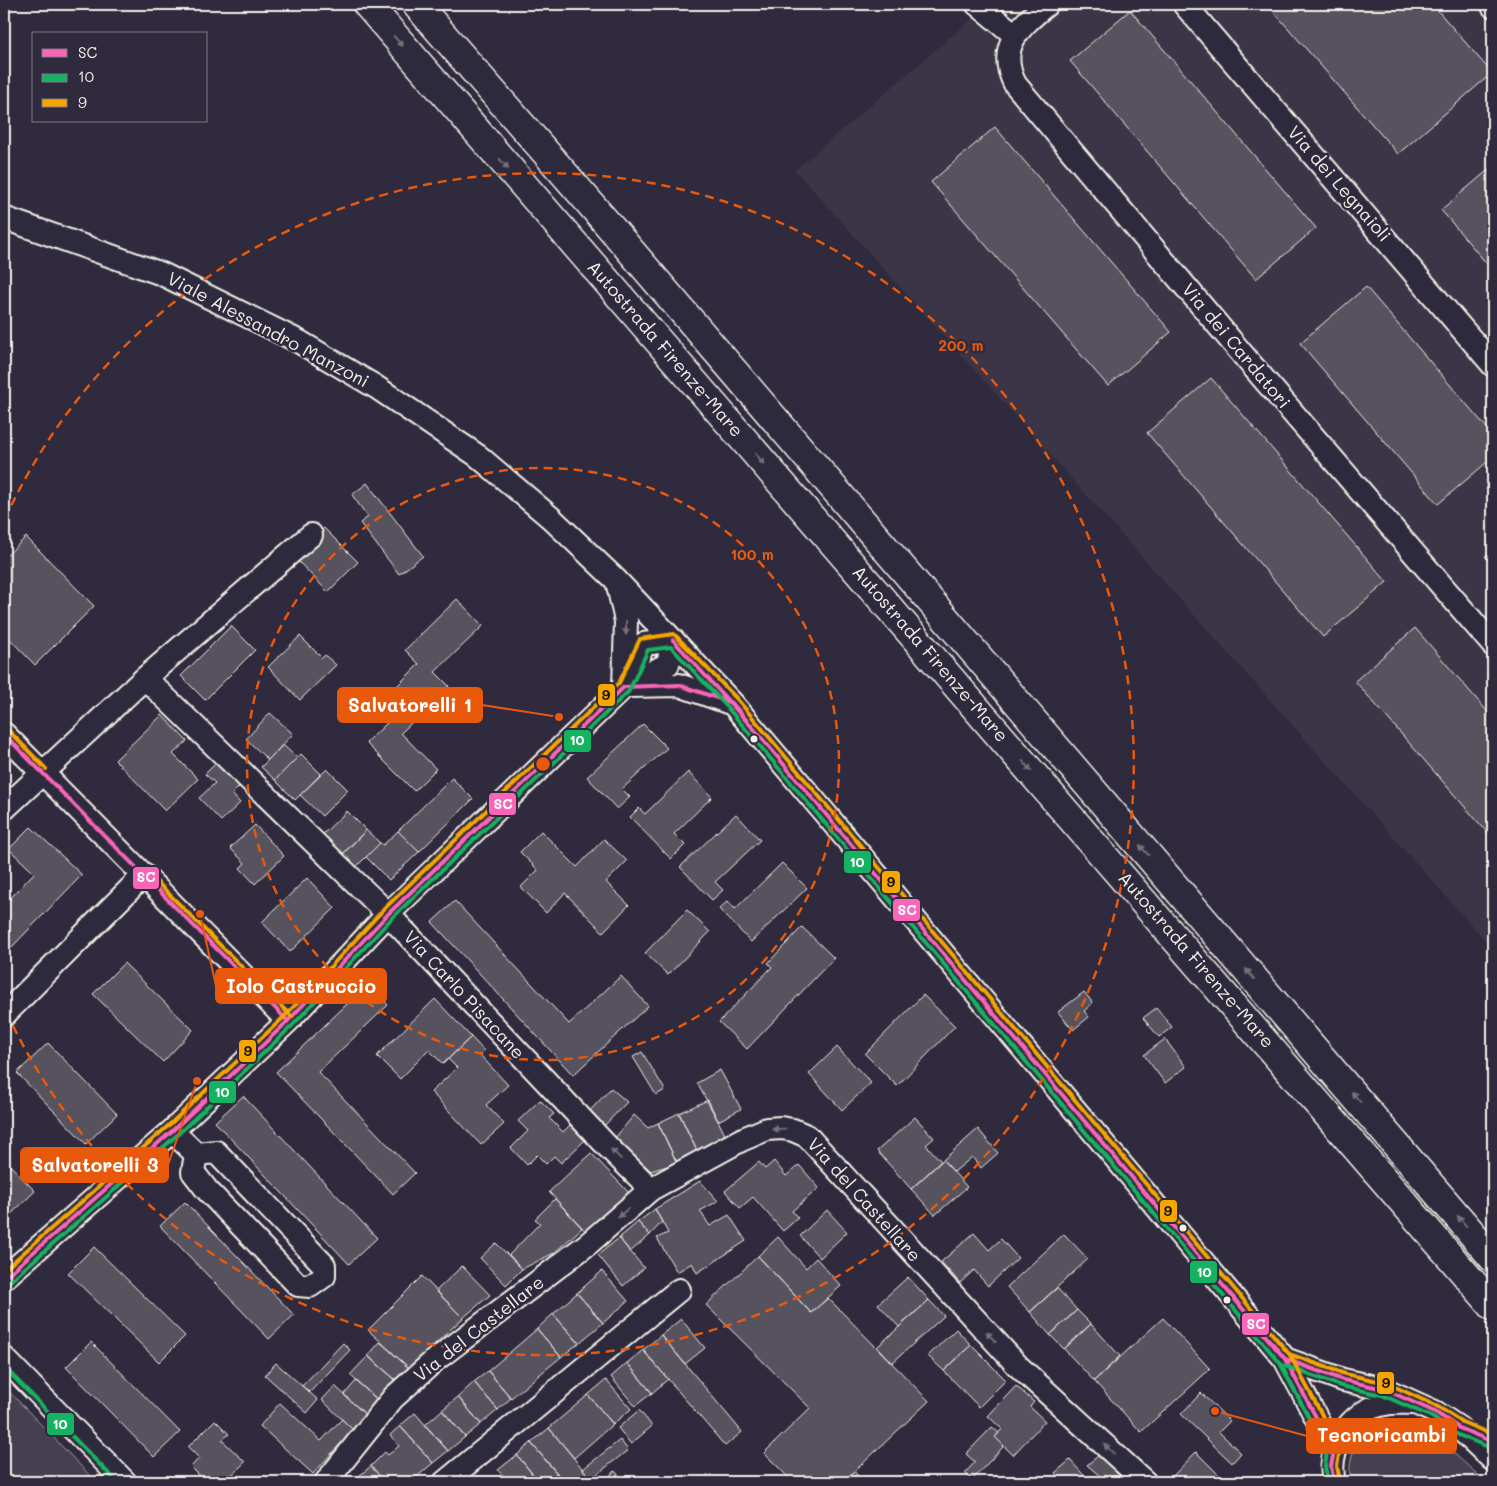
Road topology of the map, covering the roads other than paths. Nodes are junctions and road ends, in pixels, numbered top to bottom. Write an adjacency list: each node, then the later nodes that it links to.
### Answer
1 (367, 4): 31 (highway, Autostrada Firenze-Mare, one-way to 31)
2 (416, 4): 28 (highway, Autostrada Firenze-Mare, one-way to 2)
3 (978, 4): 6 (street)
4 (1047, 4): 6 (street)
5 (1184, 4): 8 (street, Via dei Legnaioli)
6 (1015, 35): 12 (street, Via dei Cardatori)
7 (4, 218): 10 (street, Viale Alessandro Manzoni)
8 (1493, 365)
9 (311, 535): 13 (street)
10 (616, 580): 11 (street, Viale Alessandro Manzoni); 14 (street, one-way to 14)
11 (673, 640): 14 (street); 15 (street, Viale Alessandro Manzoni)
12 (1493, 645)
13 (145, 678): 17 (street); 20 (street, Via Carlo Pisacane)
14 (624, 687): 15 (street); 20 (street)
15 (732, 703): 33 (street, Viale Alessandro Manzoni)
16 (4, 734): 17 (street)
17 (42, 774): 18 (street); 19 (street)
18 (4, 809)
19 (143, 876): 21 (street); 22 (street)
20 (388, 914): 22 (street); 25 (street, Via Carlo Pisacane, one-way to 20)
21 (4, 1015)
22 (288, 1020): 23 (street)
23 (172, 1131): 24 (street); 29 (street)
24 (196, 1154): 26 (street); 27 (street)
25 (651, 1188): 40 (street, Via del Castellare, one-way to 40); 42 (street, Via del Castellare, one-way to 25)
26 (267, 1206): 27 (street); 27 (street)
27 (242, 1227)
28 (1493, 1258)
29 (4, 1278)
30 (678, 1290): 41 (street)
31 (1493, 1306)
32 (4, 1358): 39 (street)
33 (1285, 1359): 34 (street); 37 (street, Viale Alessandro Manzoni)
34 (1418, 1404): 35 (street); 37 (street)
35 (1459, 1428): 36 (street); 38 (street)
36 (1493, 1442)
37 (1334, 1451): 43 (street)
38 (1493, 1460)
39 (125, 1482)
40 (326, 1482)
41 (445, 1482)
42 (1145, 1482)
43 (1333, 1482)

